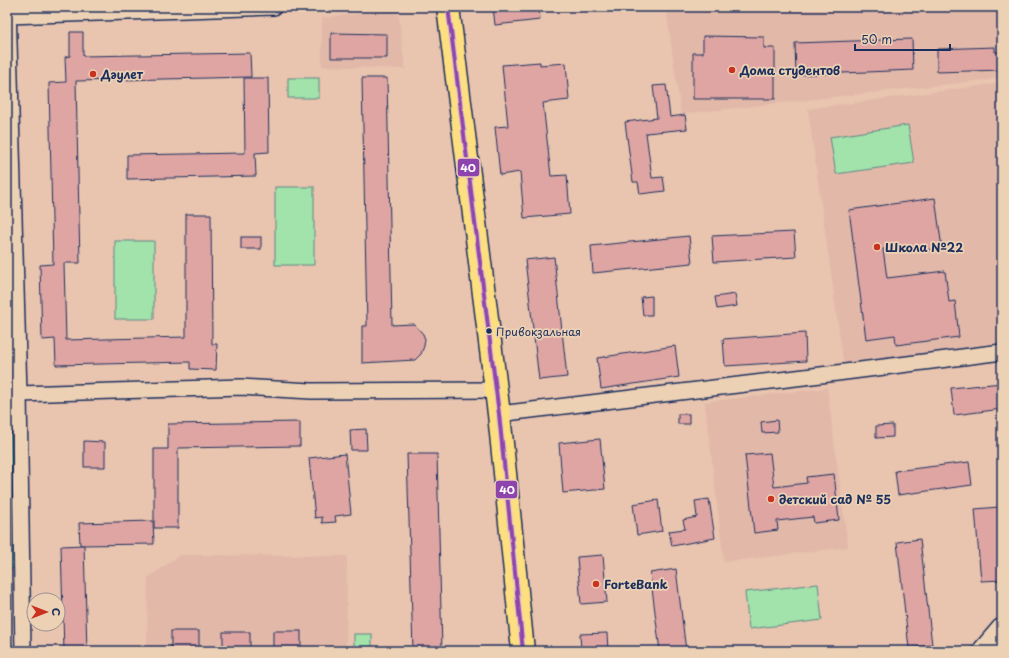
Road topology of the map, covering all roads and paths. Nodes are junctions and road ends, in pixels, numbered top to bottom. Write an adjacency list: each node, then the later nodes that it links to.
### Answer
1 (274, 7): 3 (street)
2 (448, 7): 6 (main road)
3 (8, 11): 4 (street)
4 (10, 154): 7 (street)
5 (1002, 352): 8 (street)
6 (496, 390): 7 (street); 8 (main road)
7 (19, 394): 10 (street)
8 (499, 414): 11 (main road)
9 (1002, 630): 12 (main road)
10 (23, 651)
11 (523, 651)
12 (984, 651)

